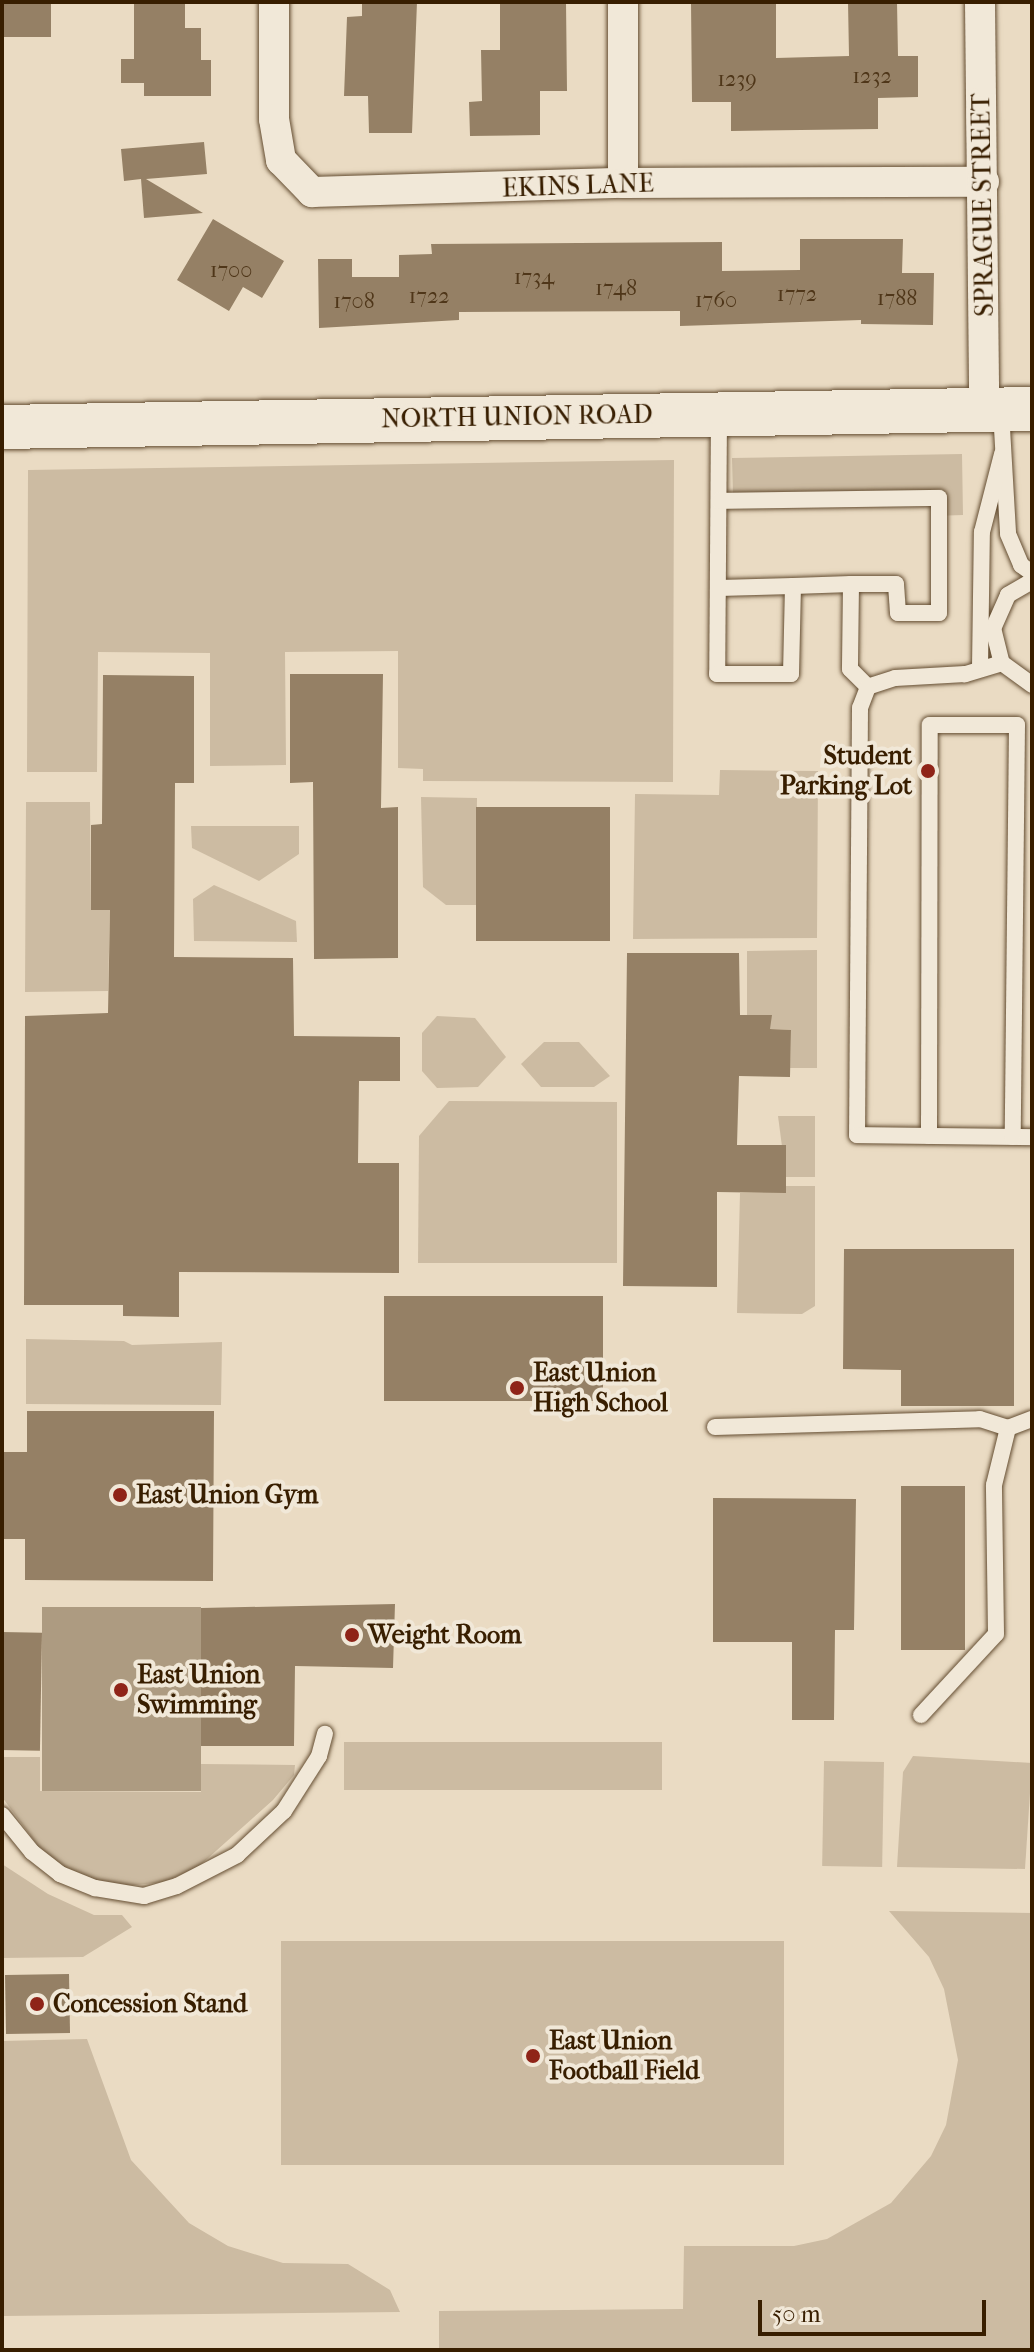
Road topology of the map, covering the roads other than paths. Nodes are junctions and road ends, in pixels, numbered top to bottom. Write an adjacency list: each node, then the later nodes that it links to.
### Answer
1 (274, 2): 5 (street, EKINS LANE)
2 (623, 2): 5 (street)
3 (980, 2): 4 (street, SPRAGUE STREET)
4 (984, 182): 5 (street, EKINS LANE); 6 (street, SPRAGUE STREET)
5 (623, 183)
6 (1006, 409): 7 (street, NORTH UNION ROAD); 9 (lane)
7 (719, 413): 8 (street, NORTH UNION ROAD); 10 (lane)
8 (2, 427)
9 (1002, 454): 11 (lane); 17 (lane)
10 (719, 501): 13 (lane); 15 (lane)
11 (1032, 573)
12 (1032, 581): 16 (lane)
13 (851, 584): 14 (lane); 19 (lane)
14 (793, 586): 15 (lane); 15 (lane)
15 (719, 588)
16 (1002, 663): 17 (lane); 18 (lane)
17 (980, 668): 19 (lane)
18 (1032, 685)
19 (868, 687): 20 (lane)
20 (929, 1136): 21 (lane); 21 (lane)
21 (1013, 1137): 22 (lane)
22 (1032, 1137)
23 (1032, 1419): 25 (lane)
24 (715, 1427): 25 (lane)
25 (1008, 1428): 26 (lane)
26 (921, 1715)
27 (325, 1734): 28 (lane)
28 (2, 1815)

